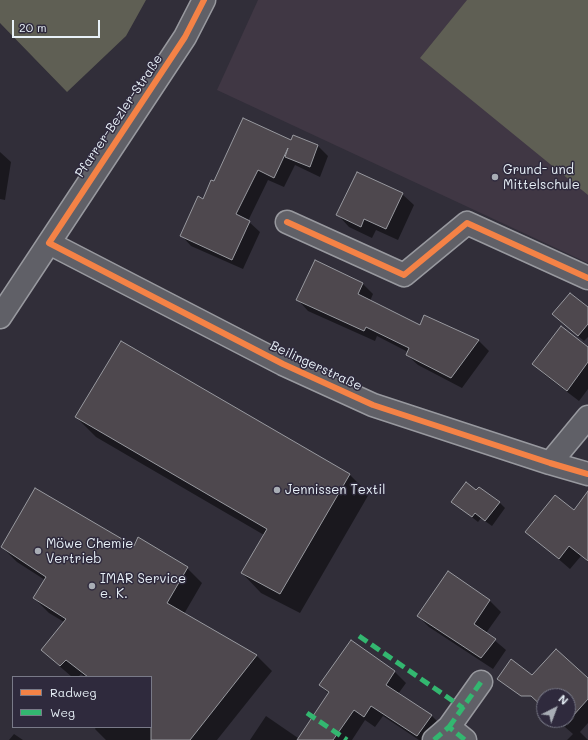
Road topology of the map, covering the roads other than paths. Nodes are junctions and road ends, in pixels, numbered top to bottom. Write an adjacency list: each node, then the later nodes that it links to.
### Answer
1 (204, 0): 3 (street, Pfarrer-Bezler-Straße)
2 (286, 222): 4 (street)
3 (49, 243): 5 (street, Pfarrer-Bezler-Straße); 7 (street, Beilingerstraße)
4 (588, 278)
5 (0, 317)
6 (588, 417): 7 (street)
7 (550, 463): 8 (street, Beilingerstraße)
8 (588, 474)
9 (481, 682): 10 (street)
10 (449, 736)

